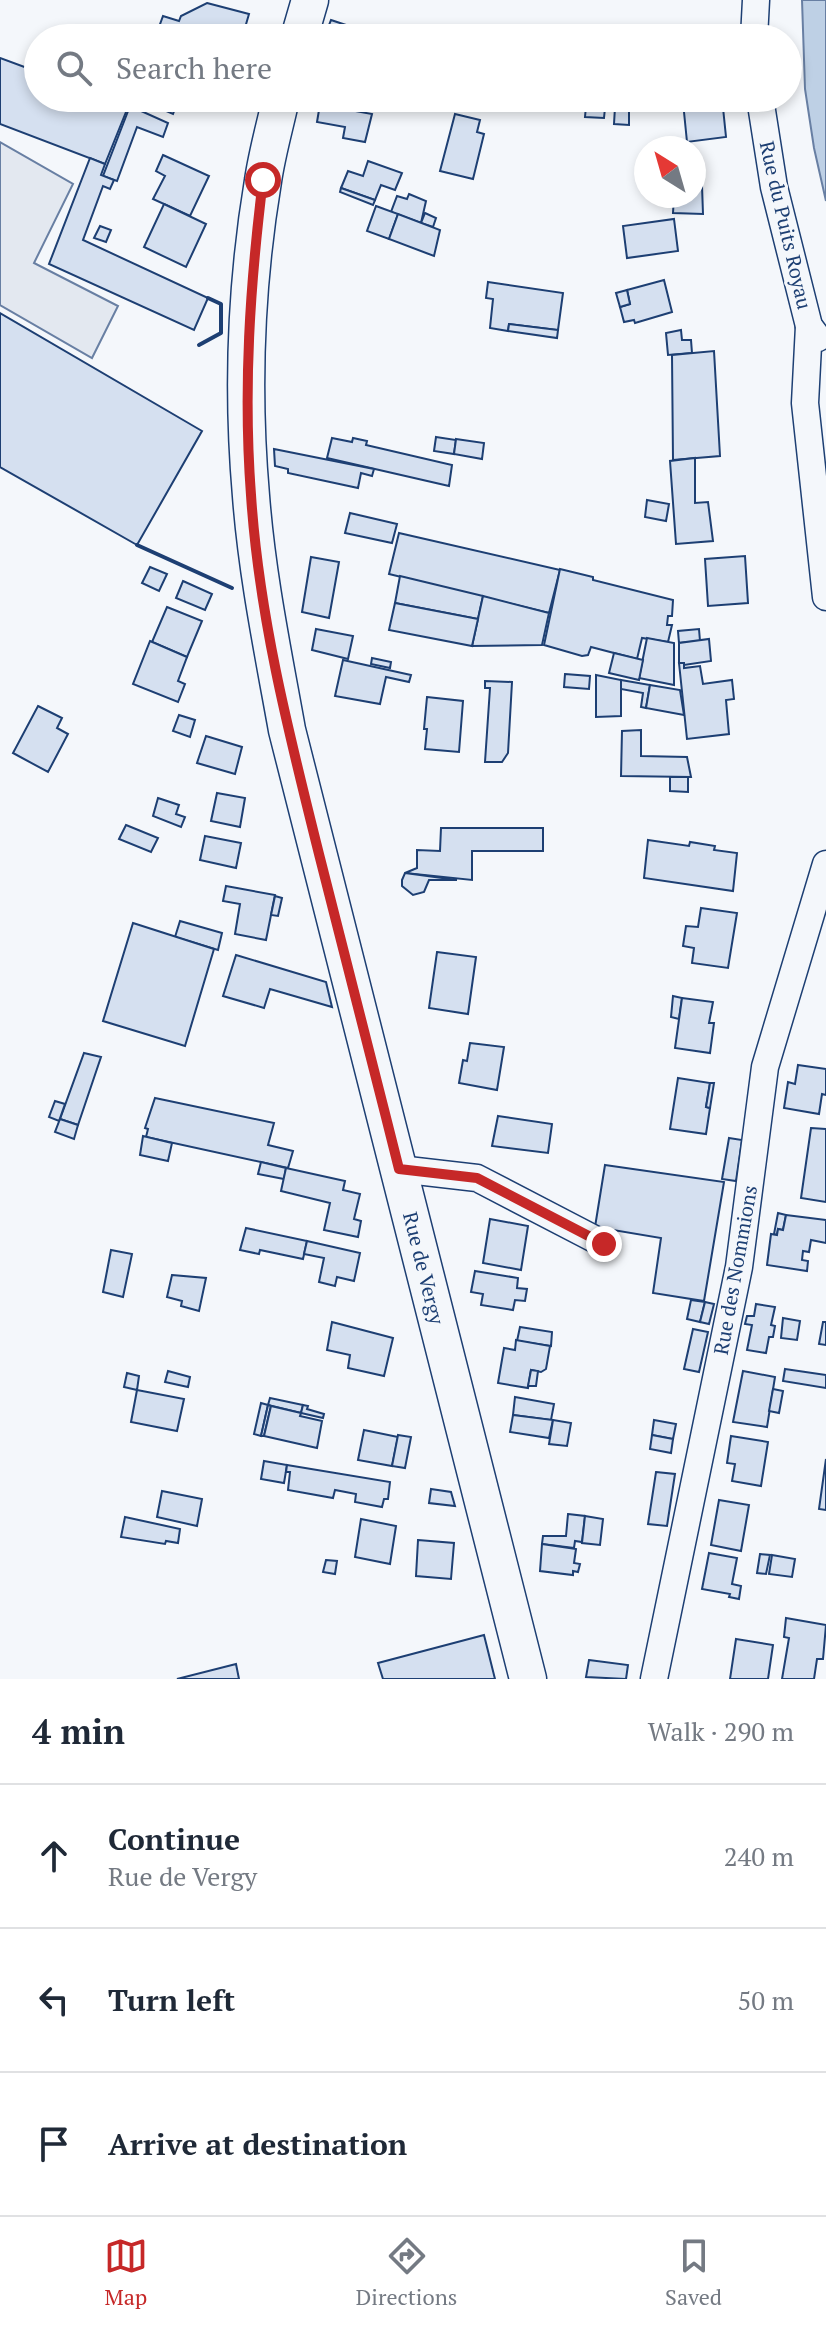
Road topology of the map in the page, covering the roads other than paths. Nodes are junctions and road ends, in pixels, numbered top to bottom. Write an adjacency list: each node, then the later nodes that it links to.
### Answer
1 (310, 0): 3 (main road)
2 (756, 0): 4 (street)
3 (303, 24)
4 (755, 24)
5 (278, 112): 11 (main road, Rue de Vergy)
6 (762, 112): 7 (street, Rue du Puits Royau)
7 (809, 326): 8 (street, Rue du Puits Royau); 9 (street)
8 (826, 347)
9 (826, 597)
10 (826, 864): 14 (street, Rue des Nommions)
11 (399, 1169): 12 (street); 13 (main road, Rue de Vergy)
12 (604, 1244)
13 (528, 1679)
14 (654, 1679)

